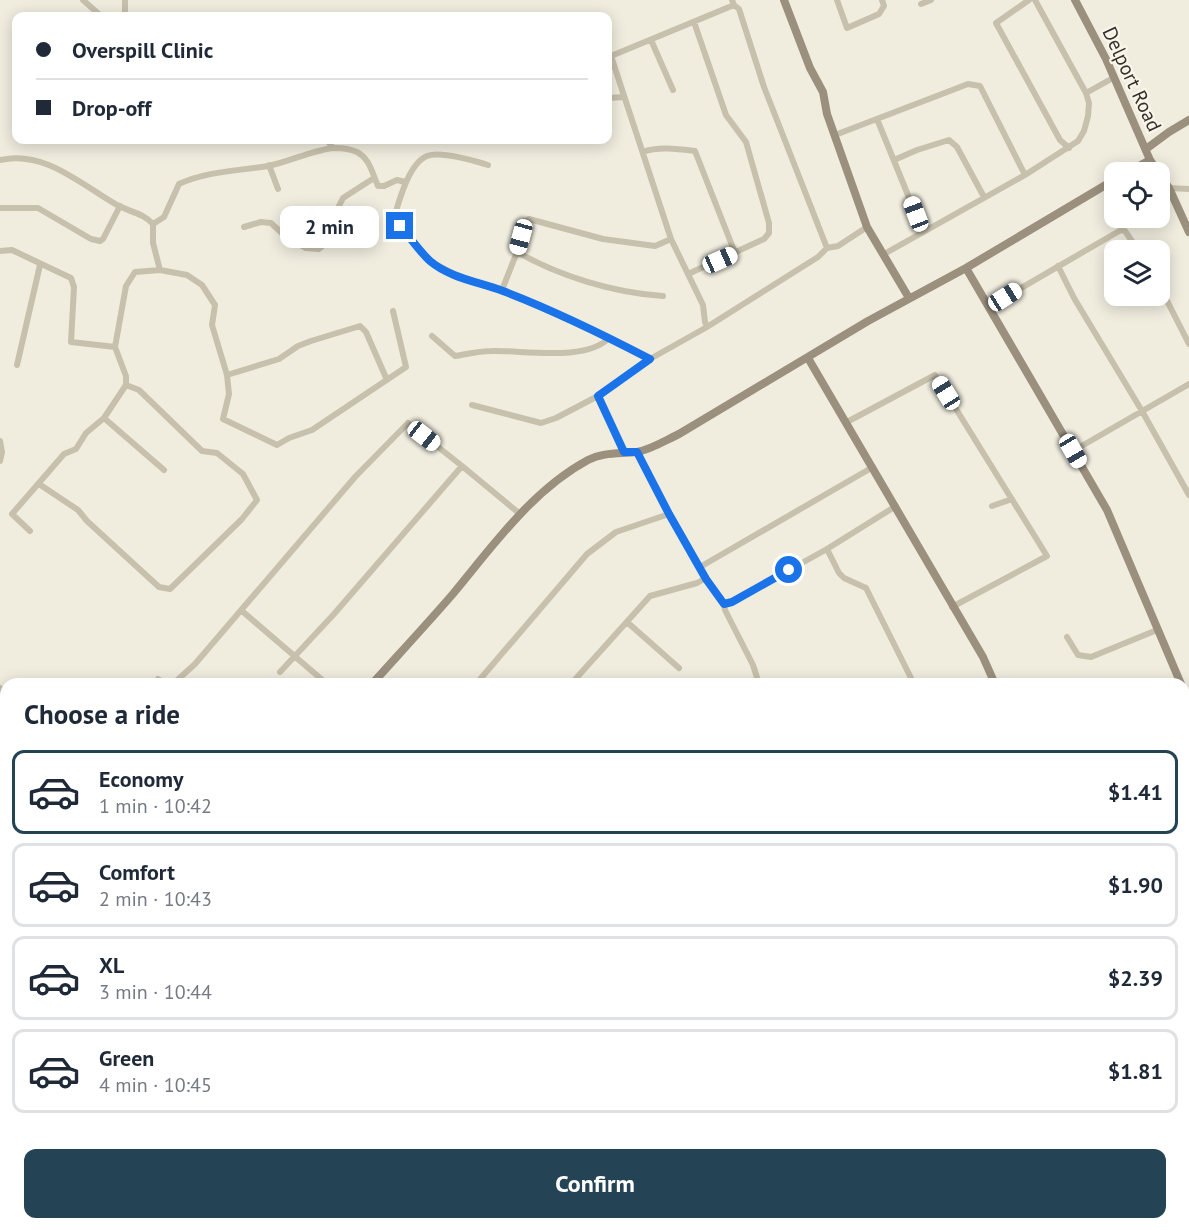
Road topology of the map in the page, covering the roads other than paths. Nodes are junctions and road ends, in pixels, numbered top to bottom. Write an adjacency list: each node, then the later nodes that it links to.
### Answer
1 (83, 0): 11 (street)
2 (784, 0): 23 (street)
3 (837, 0): 4 (street)
4 (882, 0)
5 (931, 0): 10 (street)
6 (1029, 0): 26 (street)
7 (1035, 0): 18 (street)
8 (1075, 0): 16 (street, Delport Road)
9 (733, 3): 12 (street); 53 (street)
10 (921, 4)
11 (96, 12)
12 (694, 22): 13 (street); 56 (street)
13 (651, 40): 14 (street); 17 (street)
14 (612, 52)
15 (612, 62): 19 (street)
16 (1113, 78): 18 (street); 27 (street, Delport Road)
17 (673, 90)
18 (1086, 93): 26 (street)
19 (624, 97): 20 (street); 28 (street)
20 (612, 98)
21 (877, 119): 23 (street); 30 (street); 35 (street)
22 (1189, 120): 27 (street)
23 (835, 135): 47 (street)
24 (330, 144): 25 (street)
25 (333, 148): 33 (street); 36 (street)
26 (1069, 148): 35 (street)
27 (1146, 149): 31 (street, Delport Road)
28 (643, 152): 51 (street); 56 (street)
29 (0, 160): 44 (street)
30 (894, 160): 43 (street); 49 (street)
31 (1150, 160): 32 (street)
32 (1146, 162)
33 (269, 165): 40 (street); 46 (street)
34 (488, 165): 37 (street)
35 (1025, 175): 43 (street)
36 (374, 178): 37 (street); 48 (street)
37 (405, 182): 63 (street)
38 (1104, 186): 60 (street)
39 (1170, 188): 41 (street)
40 (278, 189)
41 (1189, 189)
42 (1170, 190): 50 (street, Delport Road)
43 (984, 197): 49 (street)
44 (120, 206): 45 (street); 46 (street)
45 (0, 208)
46 (153, 224): 61 (street)
47 (867, 226): 53 (street); 57 (street)
48 (244, 227)
49 (923, 232): 57 (street)
50 (1189, 232)
51 (671, 239): 55 (street); 62 (street)
52 (1131, 240): 59 (street)
53 (827, 248): 69 (street)
54 (0, 251): 58 (street)
55 (516, 252): 63 (street); 64 (street)
56 (735, 253): 62 (street)
57 (884, 254): 65 (street)
58 (40, 265): 73 (street); 76 (street)
59 (1058, 266): 66 (street); 83 (street)
60 (966, 268): 65 (street); 66 (street)
61 (160, 270): 73 (street); 77 (street)
62 (688, 274): 69 (street)
63 (502, 290): 71 (street)
64 (663, 296)
65 (909, 298): 74 (street)
66 (990, 306): 87 (street)
67 (1170, 306): 72 (street)
68 (393, 311): 78 (street)
69 (707, 327): 75 (street)
70 (432, 336): 71 (street)
71 (609, 338): 75 (street)
72 (1189, 344)
73 (116, 347): 80 (street)
74 (808, 358): 85 (street); 89 (street)
75 (650, 359): 81 (street)
76 (17, 365)
77 (227, 375): 78 (street); 78 (street)
78 (387, 380)
79 (1189, 384): 83 (street)
80 (126, 385): 84 (street); 94 (street)
81 (598, 396): 82 (street); 88 (street)
82 (472, 405)
83 (1142, 411): 87 (street); 95 (street)
84 (104, 418): 93 (street); 94 (street)
85 (847, 422): 92 (street); 96 (street)
86 (0, 441): 90 (street)
87 (1073, 451): 109 (street)
88 (624, 452): 89 (street); 99 (street)
89 (637, 452): 100 (street)
90 (0, 461)
91 (462, 466): 99 (street); 107 (street); 111 (street)
92 (873, 467): 98 (street); 103 (street)
93 (164, 470)
94 (39, 483): 101 (street)
95 (1189, 495)
96 (1012, 499): 97 (street); 106 (street)
97 (992, 506)
98 (896, 507): 102 (street); 106 (street)
99 (520, 514): 116 (street)
100 (669, 514): 103 (street); 117 (street)
101 (30, 531)
102 (826, 549): 105 (street); 120 (street)
103 (700, 567): 104 (street)
104 (706, 579): 105 (street); 108 (street)
105 (724, 604): 119 (street)
106 (952, 607): 121 (street)
107 (242, 611): 111 (street); 114 (street)
108 (627, 622): 112 (street); 118 (street)
109 (1157, 630): 110 (street); 122 (street)
110 (1067, 637)
111 (295, 655): 113 (street); 115 (street)
112 (679, 668)
113 (280, 672)
114 (180, 678)
115 (320, 678)
116 (377, 678)
117 (481, 678)
118 (576, 678)
119 (757, 678)
120 (911, 678)
121 (992, 678)
122 (1178, 678)

